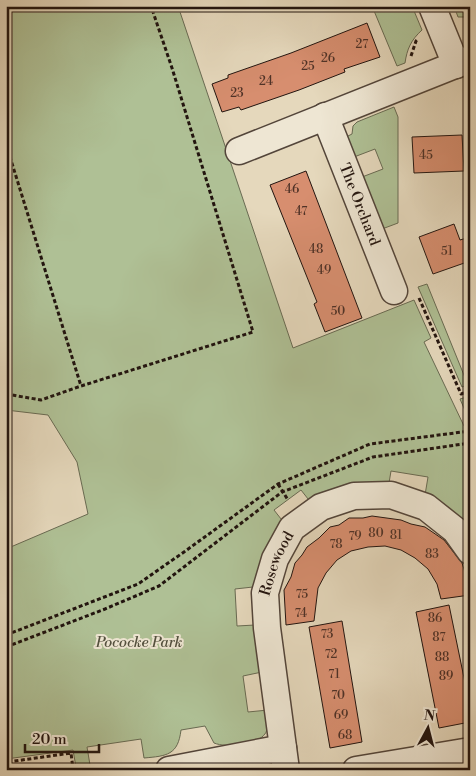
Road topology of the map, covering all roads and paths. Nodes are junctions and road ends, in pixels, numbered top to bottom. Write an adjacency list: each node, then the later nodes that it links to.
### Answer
1 (151, 6): 8 (path)
2 (432, 6): 3 (street)
3 (463, 62): 4 (street)
4 (325, 116): 6 (street); 7 (street, The Orchard)
5 (6, 144): 8 (path)
6 (239, 151)
7 (403, 293): 9 (path)
8 (81, 386): 10 (path)
9 (470, 391)
10 (6, 394)
11 (470, 431): 13 (path)
12 (470, 443): 14 (path)
13 (278, 484): 14 (path); 17 (path)
14 (282, 492): 15 (path); 18 (path)
15 (288, 500)
16 (470, 551): 20 (street, Rosewood)
17 (6, 635)
18 (6, 647)
19 (470, 752): 24 (street)
20 (284, 759): 23 (street, Rosewood)
21 (8, 762): 22 (path)
22 (73, 769)
23 (169, 770)
24 (356, 770)

